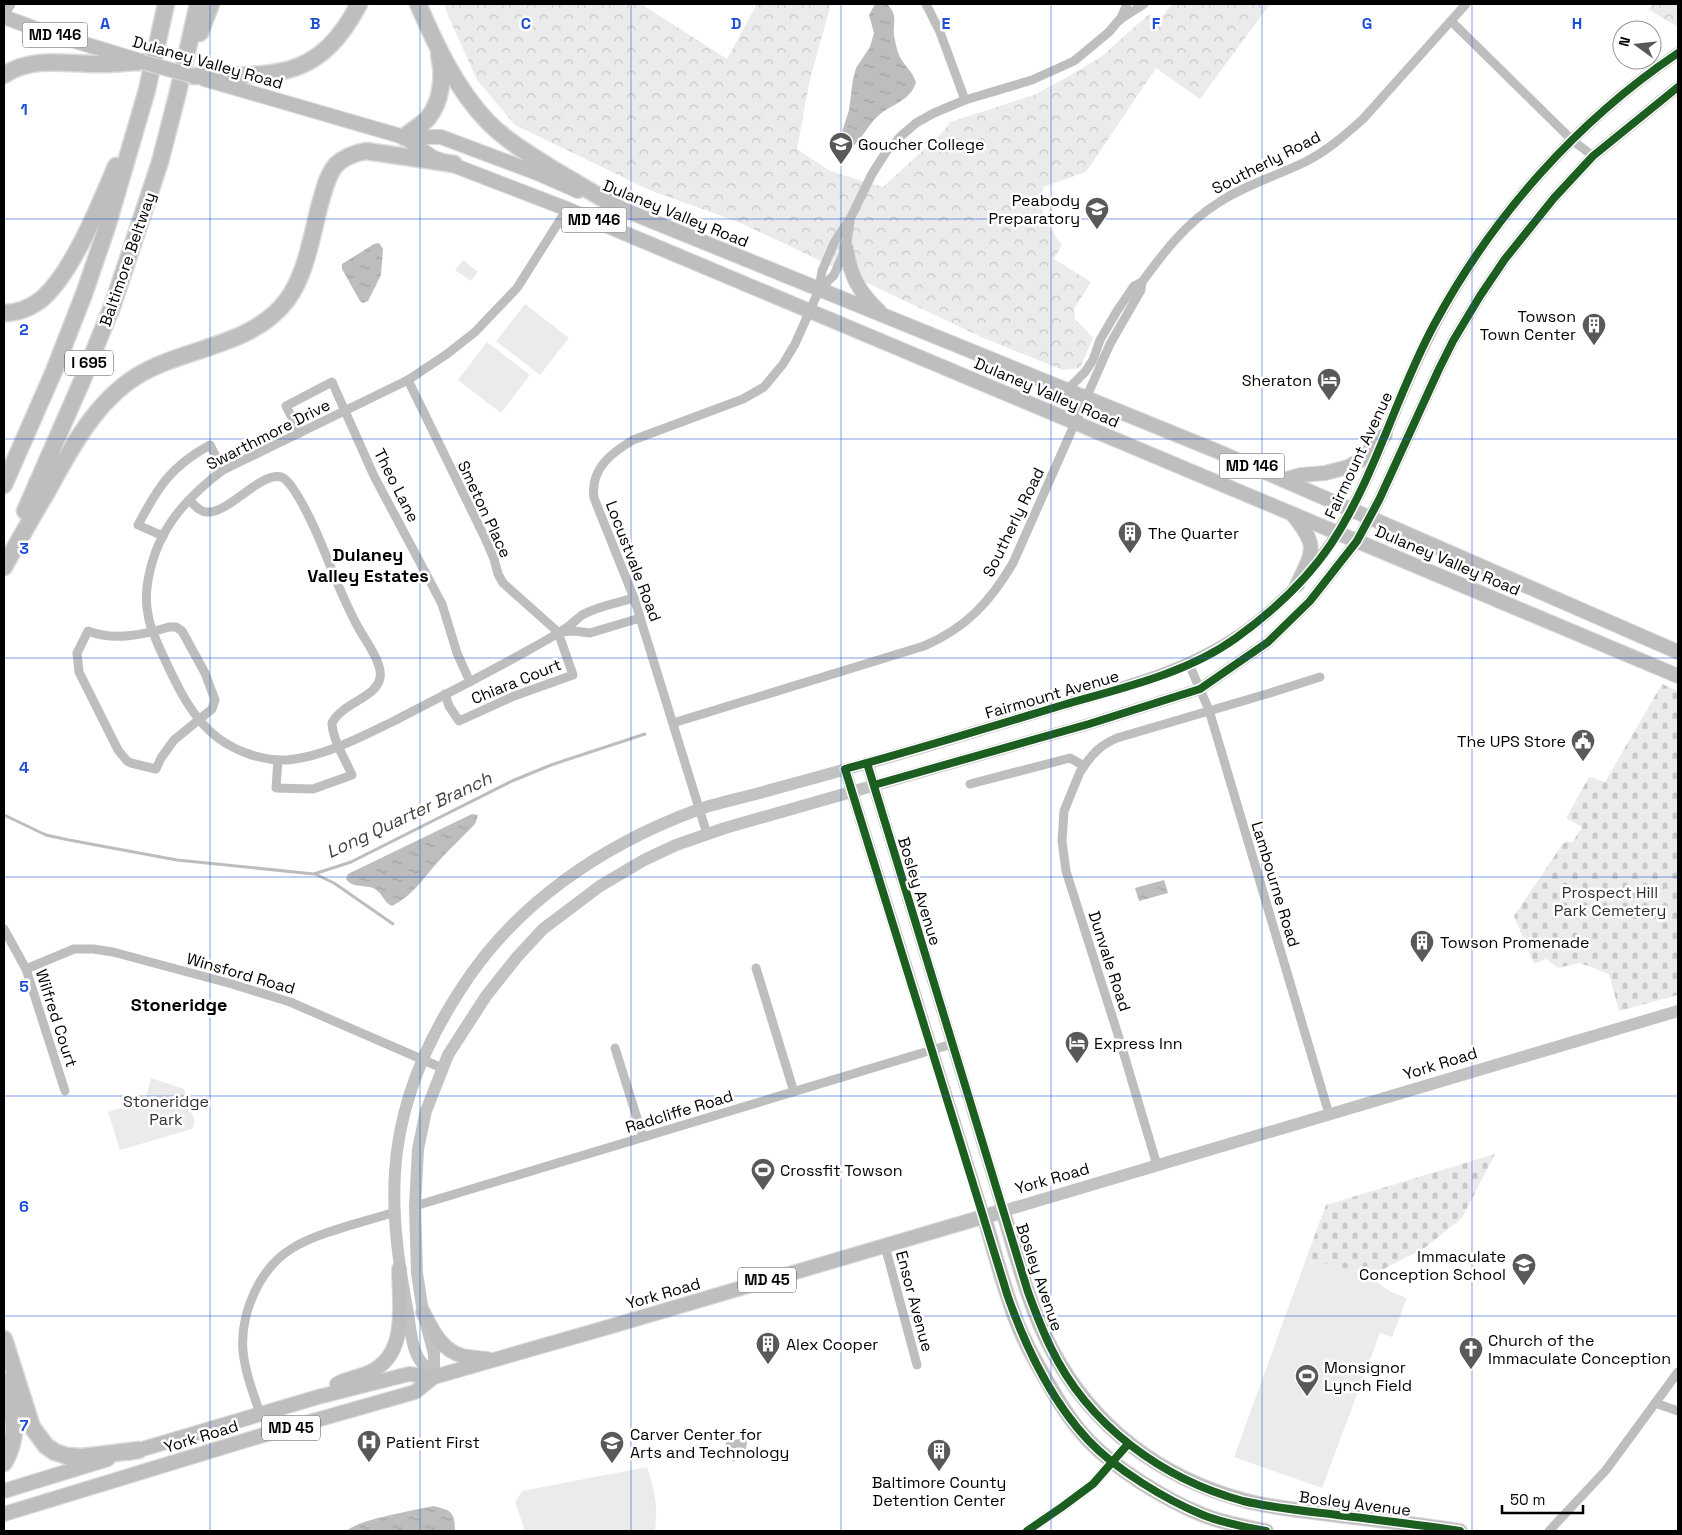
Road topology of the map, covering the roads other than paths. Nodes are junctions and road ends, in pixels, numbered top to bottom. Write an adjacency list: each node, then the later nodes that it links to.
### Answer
1 (10, 4): 11 (street)
2 (166, 4): 23 (highway, Baltimore Beltway / I 695)
3 (198, 4): 24 (highway, Baltimore Beltway / I 695)
4 (211, 4): 24 (highway)
5 (359, 4): 21 (highway)
6 (418, 4): 15 (highway)
7 (926, 4): 25 (street)
8 (1127, 4): 13 (street)
9 (1144, 4): 13 (street)
10 (1466, 4): 14 (street, Southerly Road)
11 (4, 13)
12 (4, 17): 17 (main road, Dulaney Valley Road / MD 146)
13 (1120, 20): 25 (street)
14 (1451, 21): 27 (street); 34 (street, Southerly Road)
15 (436, 43): 26 (highway); 30 (highway)
16 (1678, 53): 27 (main road, Fairmount Avenue)
17 (104, 58): 18 (highway); 19 (highway)
18 (142, 62): 20 (main road, Dulaney Valley Road, bridge)
19 (4, 75)
20 (193, 76): 21 (highway)
21 (235, 81): 26 (main road, Dulaney Valley Road / MD 146)
22 (1678, 87): 28 (main road)
23 (147, 90): 37 (highway); 48 (highway, Baltimore Beltway / I 695)
24 (178, 96): 56 (highway, Baltimore Beltway / I 695)
25 (966, 100): 32 (street)
26 (404, 137): 29 (main road, Dulaney Valley Road / MD 146); 30 (main road, Dulaney Valley Road / MD 146)
27 (1572, 140): 28 (street); 45 (main road, Fairmount Avenue)
28 (1593, 156): 52 (main road)
29 (454, 164): 31 (main road, Dulaney Valley Road / MD 146); 57 (highway)
30 (619, 208): 35 (main road, Dulaney Valley Road / MD 146)
31 (567, 209): 36 (main road, Dulaney Valley Road / MD 146); 39 (street, Swarthmore Drive)
32 (851, 217): 33 (street); 35 (street)
33 (846, 248): 35 (street); 38 (main road)
34 (1142, 282): 40 (street, Southerly Road); 41 (street, Southerly Road)
35 (819, 290): 36 (street, Locustvale Road); 38 (main road, Dulaney Valley Road / MD 146)
36 (809, 311): 43 (main road, Dulaney Valley Road / MD 146); 59 (street, Locustvale Road)
37 (4, 313)
38 (886, 317): 40 (main road, Dulaney Valley Road / MD 146)
39 (408, 380): 42 (street, Swarthmore Drive); 62 (street, Smeton Place)
40 (1066, 391): 41 (main road, Dulaney Valley Road / MD 146)
41 (1086, 399): 43 (street, Southerly Road); 47 (main road, Dulaney Valley Road / MD 146)
42 (344, 411): 44 (street, Swarthmore Drive); 44 (street, Theo Lane); 67 (street, Theo Lane)
43 (1075, 423): 51 (main road, Dulaney Valley Road / MD 146); 72 (street, Southerly Road)
44 (300, 433): 46 (street, Swarthmore Drive)
45 (1385, 435): 47 (main road); 50 (main road, Fairmount Avenue)
46 (223, 470): 49 (street, Swarthmore Drive); 54 (street)
47 (1284, 480): 50 (main road, Dulaney Valley Road / MD 146)
48 (4, 484)
49 (189, 500): 54 (street, Swarthmore Drive); 73 (street)
50 (1351, 509): 52 (main road, Dulaney Valley Road / MD 146); 53 (main road, Fairmount Avenue)
51 (1291, 513): 53 (main road, Dulaney Valley Road / MD 146); 58 (main road)
52 (1370, 518): 55 (main road); 63 (main road, Dulaney Valley Road / MD 146)
53 (1338, 532): 55 (main road, Dulaney Valley Road / MD 146); 58 (main road, Fairmount Avenue)
54 (163, 536): 61 (street, Swarthmore Drive)
55 (1357, 541): 65 (main road, Dulaney Valley Road / MD 146); 68 (main road)
56 (4, 559)
57 (4, 568)
58 (1297, 585): 64 (main road, Fairmount Avenue)
59 (634, 598): 60 (street, Locustvale Road); 62 (street, Swarthmore Drive)
60 (640, 618): 62 (street, Swarthmore Drive); 72 (street, Locustvale Road)
61 (153, 632): 71 (street, Swarthmore Drive); 71 (street); 71 (street)
62 (558, 632): 67 (street, Swarthmore Drive); 69 (street, Chiara Court)
63 (1678, 652)
64 (1189, 664): 68 (street, Lambourne Road); 75 (main road, Fairmount Avenue)
65 (1678, 676)
66 (1320, 677): 70 (street, Dunvale Road)
67 (470, 682): 69 (street, Swarthmore Drive)
68 (1200, 688): 70 (street, Lambourne Road); 79 (main road)
69 (445, 694): 73 (street, Swarthmore Drive)
70 (1209, 710): 76 (street, Dunvale Road); 96 (street, Lambourne Road)
71 (199, 719): 74 (street, Swarthmore Drive)
72 (673, 723): 81 (street, Locustvale Road)
73 (339, 746): 74 (street, Swarthmore Drive); 74 (street)
74 (278, 760)
75 (867, 763): 77 (main road, Fairmount Avenue); 79 (main road, Bosley Avenue)
76 (1084, 766): 78 (street); 98 (street, Dunvale Road)
77 (845, 769): 80 (main road); 81 (main road, Fairmount Avenue)
78 (970, 784)
79 (874, 786): 80 (main road); 89 (main road, Bosley Avenue)
80 (852, 791): 82 (main road); 91 (main road)
81 (700, 809): 82 (street, Locustvale Road); 92 (main road, Fairmount Avenue)
82 (707, 834): 93 (main road)
83 (4, 929): 85 (street, Wilfred Court)
84 (756, 968): 95 (street)
85 (26, 969): 92 (street, Winsford Road); 94 (street, Wilfred Court)
86 (1678, 1011): 87 (main road, York Road / MD 45)
87 (1660, 1016): 88 (main road); 96 (main road, York Road / MD 45)
88 (1678, 1017)
89 (952, 1044): 91 (street, Radcliffe Road); 100 (main road, Bosley Avenue)
90 (615, 1048): 97 (street)
91 (932, 1050): 95 (street, Radcliffe Road); 102 (main road)
92 (422, 1060): 93 (street, Winsford Road); 101 (main road, Fairmount Avenue)
93 (442, 1068): 99 (main road)
94 (65, 1091)
95 (794, 1092): 97 (street, Radcliffe Road)
96 (1329, 1114): 98 (main road, York Road / MD 45)
97 (643, 1137): 99 (street, Radcliffe Road)
98 (1157, 1165): 100 (main road, York Road / MD 45)
99 (415, 1206): 101 (main road); 105 (main road)
100 (1003, 1211): 102 (main road, York Road / MD 45); 116 (main road, Bosley Avenue)
101 (395, 1212): 104 (main road, Fairmount Avenue); 115 (street)
102 (984, 1216): 103 (main road, York Road / MD 45); 118 (main road)
103 (885, 1246): 107 (main road, York Road / MD 45); 108 (street, Ensor Avenue)
104 (399, 1269): 110 (main road, Fairmount Avenue); 112 (main road)
105 (423, 1312): 107 (main road); 110 (main road)
106 (4, 1339): 117 (highway)
107 (493, 1360): 110 (main road, York Road / MD 45)
108 (917, 1365)
109 (1678, 1372): 113 (street)
110 (434, 1377): 112 (main road, York Road / MD 45); 123 (main road, York Road / MD 45)
111 (4, 1382): 119 (highway)
112 (318, 1397): 115 (main road, York Road / MD 45)
113 (1655, 1403): 114 (street); 127 (street)
114 (1678, 1412)
115 (260, 1413): 117 (main road, York Road / MD 45)
116 (1128, 1444): 118 (street); 126 (main road, Bosley Avenue)
117 (139, 1450): 120 (main road, York Road / MD 45)
118 (1113, 1462): 124 (street); 125 (main road)
119 (4, 1463)
120 (21, 1486): 121 (main road, York Road / MD 45); 122 (main road)
121 (4, 1491)
122 (4, 1497)
123 (4, 1514)
124 (1027, 1531)
125 (1266, 1531)
126 (1460, 1531)
127 (1550, 1531)

